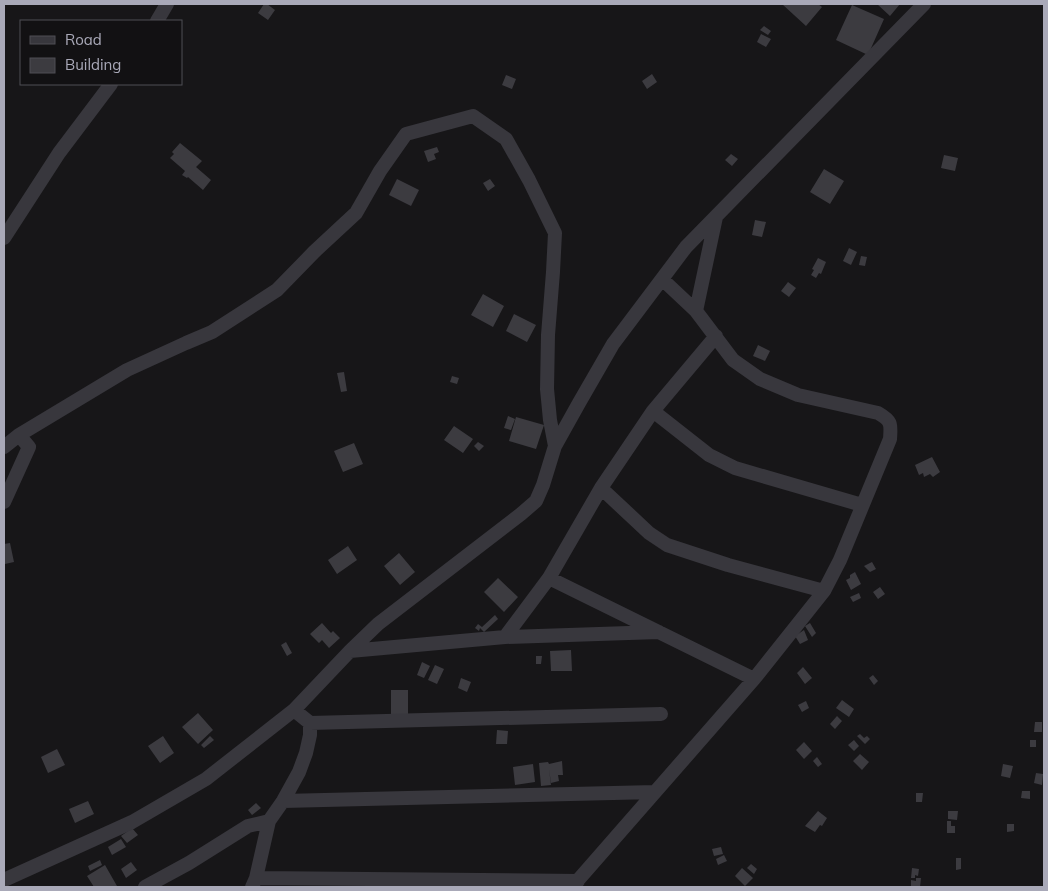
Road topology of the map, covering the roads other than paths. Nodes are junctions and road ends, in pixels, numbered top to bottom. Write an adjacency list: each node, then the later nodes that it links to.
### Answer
1 (167, 4): 3 (street)
2 (924, 4): 5 (street)
3 (158, 20)
4 (110, 85): 6 (street)
5 (716, 217): 7 (street); 8 (street)
6 (4, 238)
7 (662, 279): 8 (street); 12 (street)
8 (696, 311): 9 (street)
9 (716, 336): 10 (street); 16 (street)
10 (653, 411): 14 (street); 16 (street)
11 (19, 435): 12 (street); 13 (street); 15 (street)
12 (555, 446): 21 (street)
13 (4, 447)
14 (601, 488): 17 (street); 18 (street)
15 (4, 502)
16 (862, 505): 18 (street)
17 (550, 578): 19 (street); 20 (street)
18 (824, 591): 22 (street)
19 (659, 632): 20 (street); 22 (street)
20 (505, 637): 21 (street)
21 (350, 651): 23 (street)
22 (754, 679): 26 (street)
23 (294, 710): 25 (street); 29 (street)
24 (661, 714): 25 (street)
25 (310, 723): 27 (street)
26 (655, 792): 27 (street); 31 (street)
27 (283, 801): 28 (street)
28 (269, 822): 30 (street); 32 (street)
29 (4, 880)
30 (254, 882): 31 (street)
31 (574, 884)
32 (145, 887)

